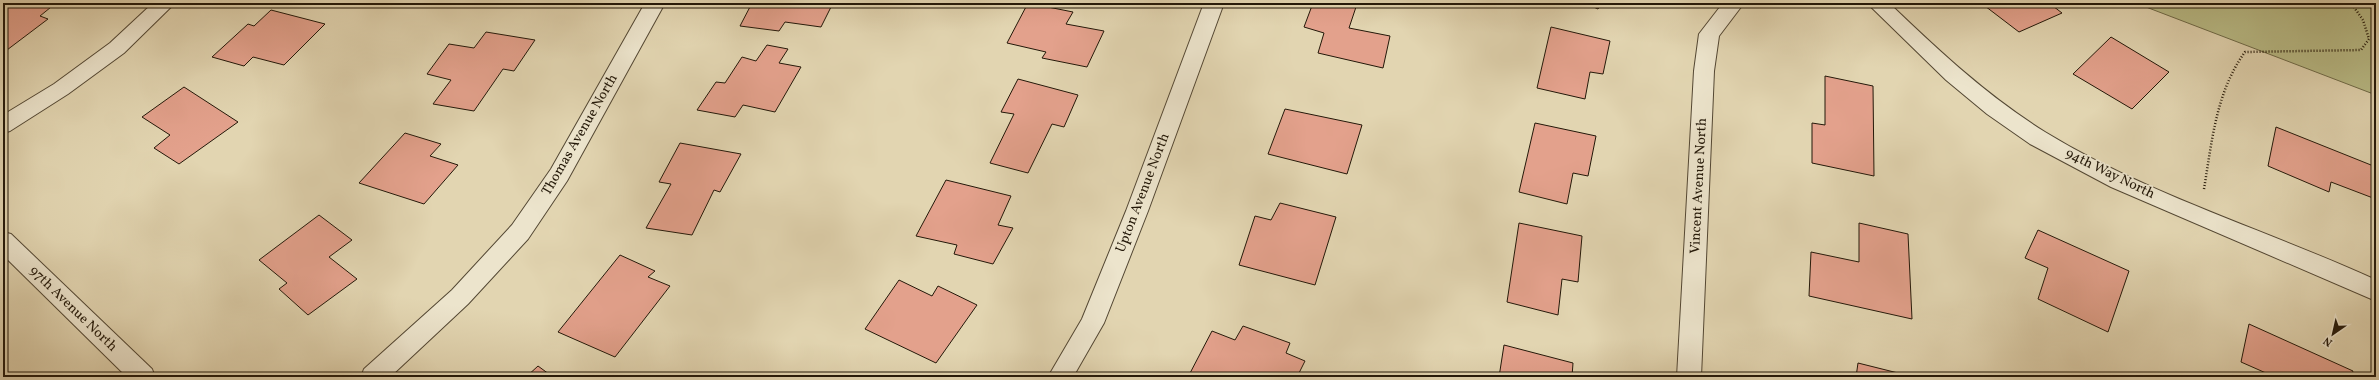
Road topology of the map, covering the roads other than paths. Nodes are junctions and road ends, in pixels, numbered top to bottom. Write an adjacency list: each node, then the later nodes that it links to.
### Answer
1 (165, 3): 6 (street)
2 (654, 3): 10 (street, Thomas Avenue North)
3 (1214, 3): 11 (street, Upton Avenue North)
4 (1734, 3): 12 (street, Vincent Avenue North)
5 (1876, 3): 8 (street, 94th Way North)
6 (3, 125)
7 (3, 241): 9 (street, 97th Avenue North)
8 (2376, 291)
9 (143, 377)
10 (373, 377)
11 (1060, 377)
12 (1689, 377)

